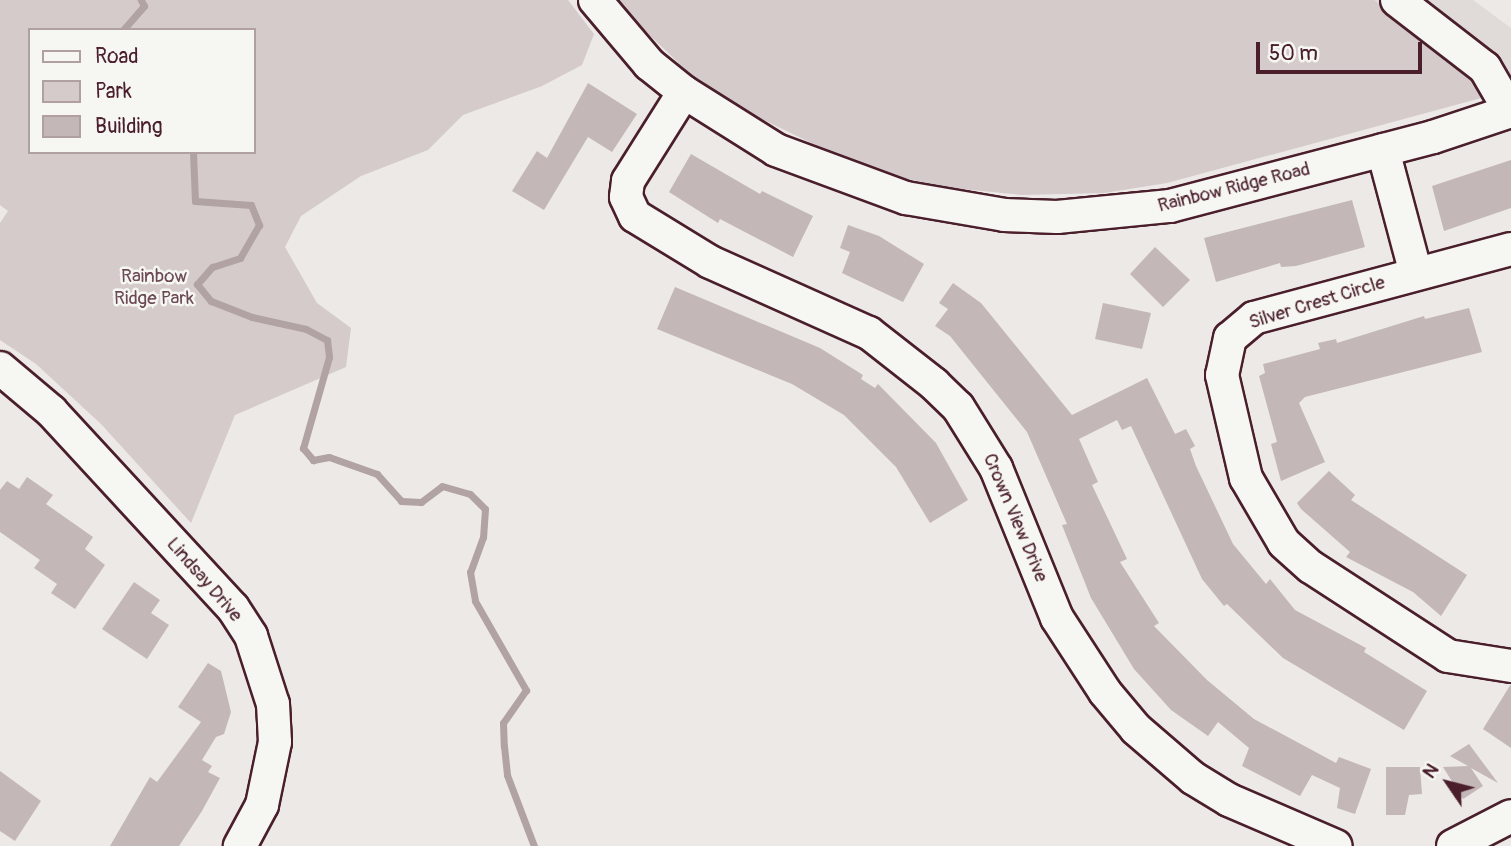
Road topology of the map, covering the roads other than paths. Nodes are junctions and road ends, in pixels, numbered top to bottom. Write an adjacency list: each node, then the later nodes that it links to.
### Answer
1 (595, 0): 3 (street, Rainbow Ridge Road)
2 (1397, 0): 4 (street)
3 (684, 92): 5 (street, Rainbow Ridge Road); 12 (street, Crown View Drive)
4 (1510, 111): 5 (street, Rainbow Ridge Road)
5 (1383, 150): 7 (street)
6 (1511, 249): 7 (street, Silver Crest Circle)
7 (1416, 274): 9 (street, Silver Crest Circle)
8 (0, 368): 11 (street, Lindsay Drive)
9 (1511, 666)
10 (1511, 816): 13 (street)
11 (240, 846)
12 (1336, 846)
13 (1453, 846)

